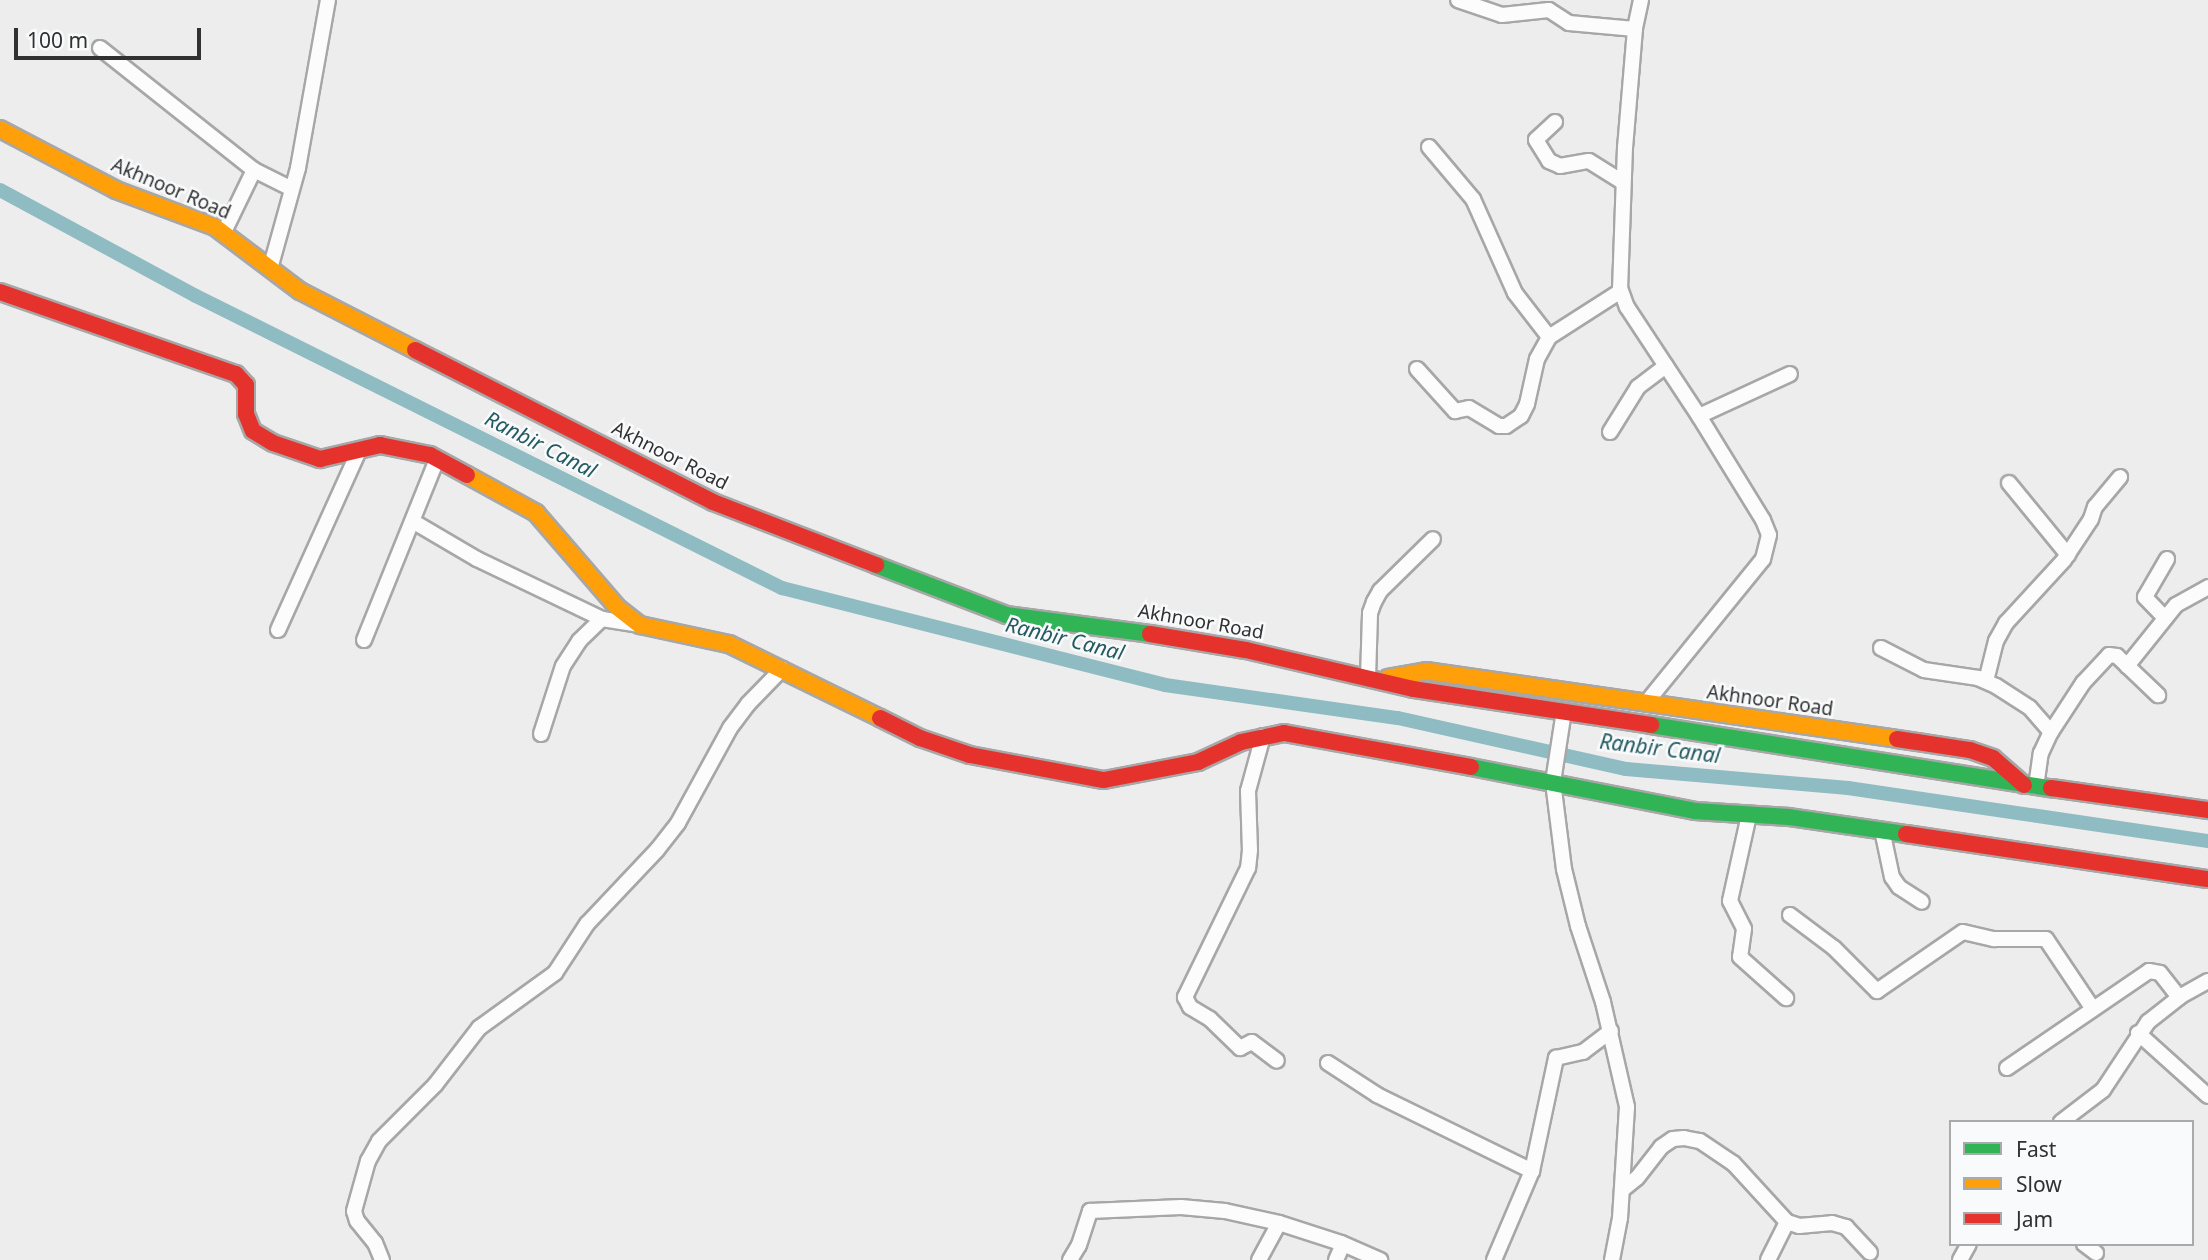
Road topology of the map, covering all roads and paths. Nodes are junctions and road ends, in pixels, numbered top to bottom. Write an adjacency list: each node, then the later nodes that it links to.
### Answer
1 (328, 0): 10 (street)
2 (1458, 0): 4 (street)
3 (1641, 0): 5 (street)
4 (1548, 5): 5 (street)
5 (1635, 29): 11 (street)
6 (100, 48): 10 (street)
7 (1555, 122): 11 (street)
8 (0, 129): 12 (main road, Akhnoor Road)
9 (1429, 147): 16 (street)
10 (272, 180): 12 (street); 13 (street)
11 (1623, 182): 14 (street)
12 (224, 232): 13 (main road, Akhnoor Road)
13 (270, 270): 39 (main road, Akhnoor Road)
14 (1621, 291): 16 (street); 17 (street)
15 (0, 292): 22 (main road)
16 (1549, 337): 18 (street)
17 (1666, 366): 20 (street); 21 (street)
18 (1417, 369)
19 (1790, 374): 20 (street)
20 (1699, 416): 42 (street)
21 (1610, 432)
22 (359, 451): 23 (main road); 34 (street)
23 (437, 459): 26 (street); 33 (main road)
24 (2120, 477): 28 (street)
25 (2009, 483): 28 (street)
26 (414, 522): 32 (street); 35 (street)
27 (1433, 539): 39 (street)
28 (2068, 555): 40 (street)
29 (2167, 559): 31 (street)
30 (2208, 587): 31 (street)
31 (2165, 618): 37 (street)
32 (602, 620): 33 (street); 45 (street)
33 (640, 625): 38 (main road)
34 (278, 630)
35 (364, 640)
36 (1881, 649): 40 (street)
37 (2127, 666): 41 (street); 44 (street)
38 (782, 669): 46 (main road); 72 (street)
39 (1371, 679): 42 (main road, Akhnoor Road); 43 (main road, Akhnoor Road)
40 (1986, 681): 44 (street)
41 (2158, 695)
42 (1646, 703): 48 (main road, Akhnoor Road)
43 (1564, 711): 47 (street); 48 (main road, Akhnoor Road)
44 (2051, 732): 48 (street)
45 (541, 734)
46 (1262, 736): 47 (main road); 61 (street)
47 (1553, 782): 50 (main road); 59 (street)
48 (2030, 786): 49 (main road, Akhnoor Road)
49 (2208, 810)
50 (1749, 815): 51 (main road); 56 (street)
51 (1882, 830): 52 (main road); 53 (street)
52 (2208, 879)
53 (1922, 902)
54 (1790, 915): 58 (street)
55 (2208, 981): 57 (street)
56 (1786, 998)
57 (2179, 998): 58 (street); 60 (street)
58 (2094, 1009): 63 (street)
59 (1611, 1031): 66 (street); 67 (street)
60 (2138, 1033): 64 (street); 65 (street)
61 (1277, 1061)
62 (1328, 1063): 66 (street)
63 (2007, 1068)
64 (2208, 1096)
65 (2064, 1120)
66 (1532, 1171): 77 (street)
67 (1622, 1190): 68 (street); 78 (street)
68 (1787, 1222): 71 (street); 79 (street)
69 (1279, 1223): 70 (street); 73 (street); 74 (street)
70 (1343, 1244): 75 (street); 76 (street)
71 (1870, 1254)
72 (382, 1260)
73 (1070, 1260)
74 (1259, 1260)
75 (1336, 1260)
76 (1380, 1260)
77 (1494, 1260)
78 (1612, 1260)
79 (1769, 1260)

